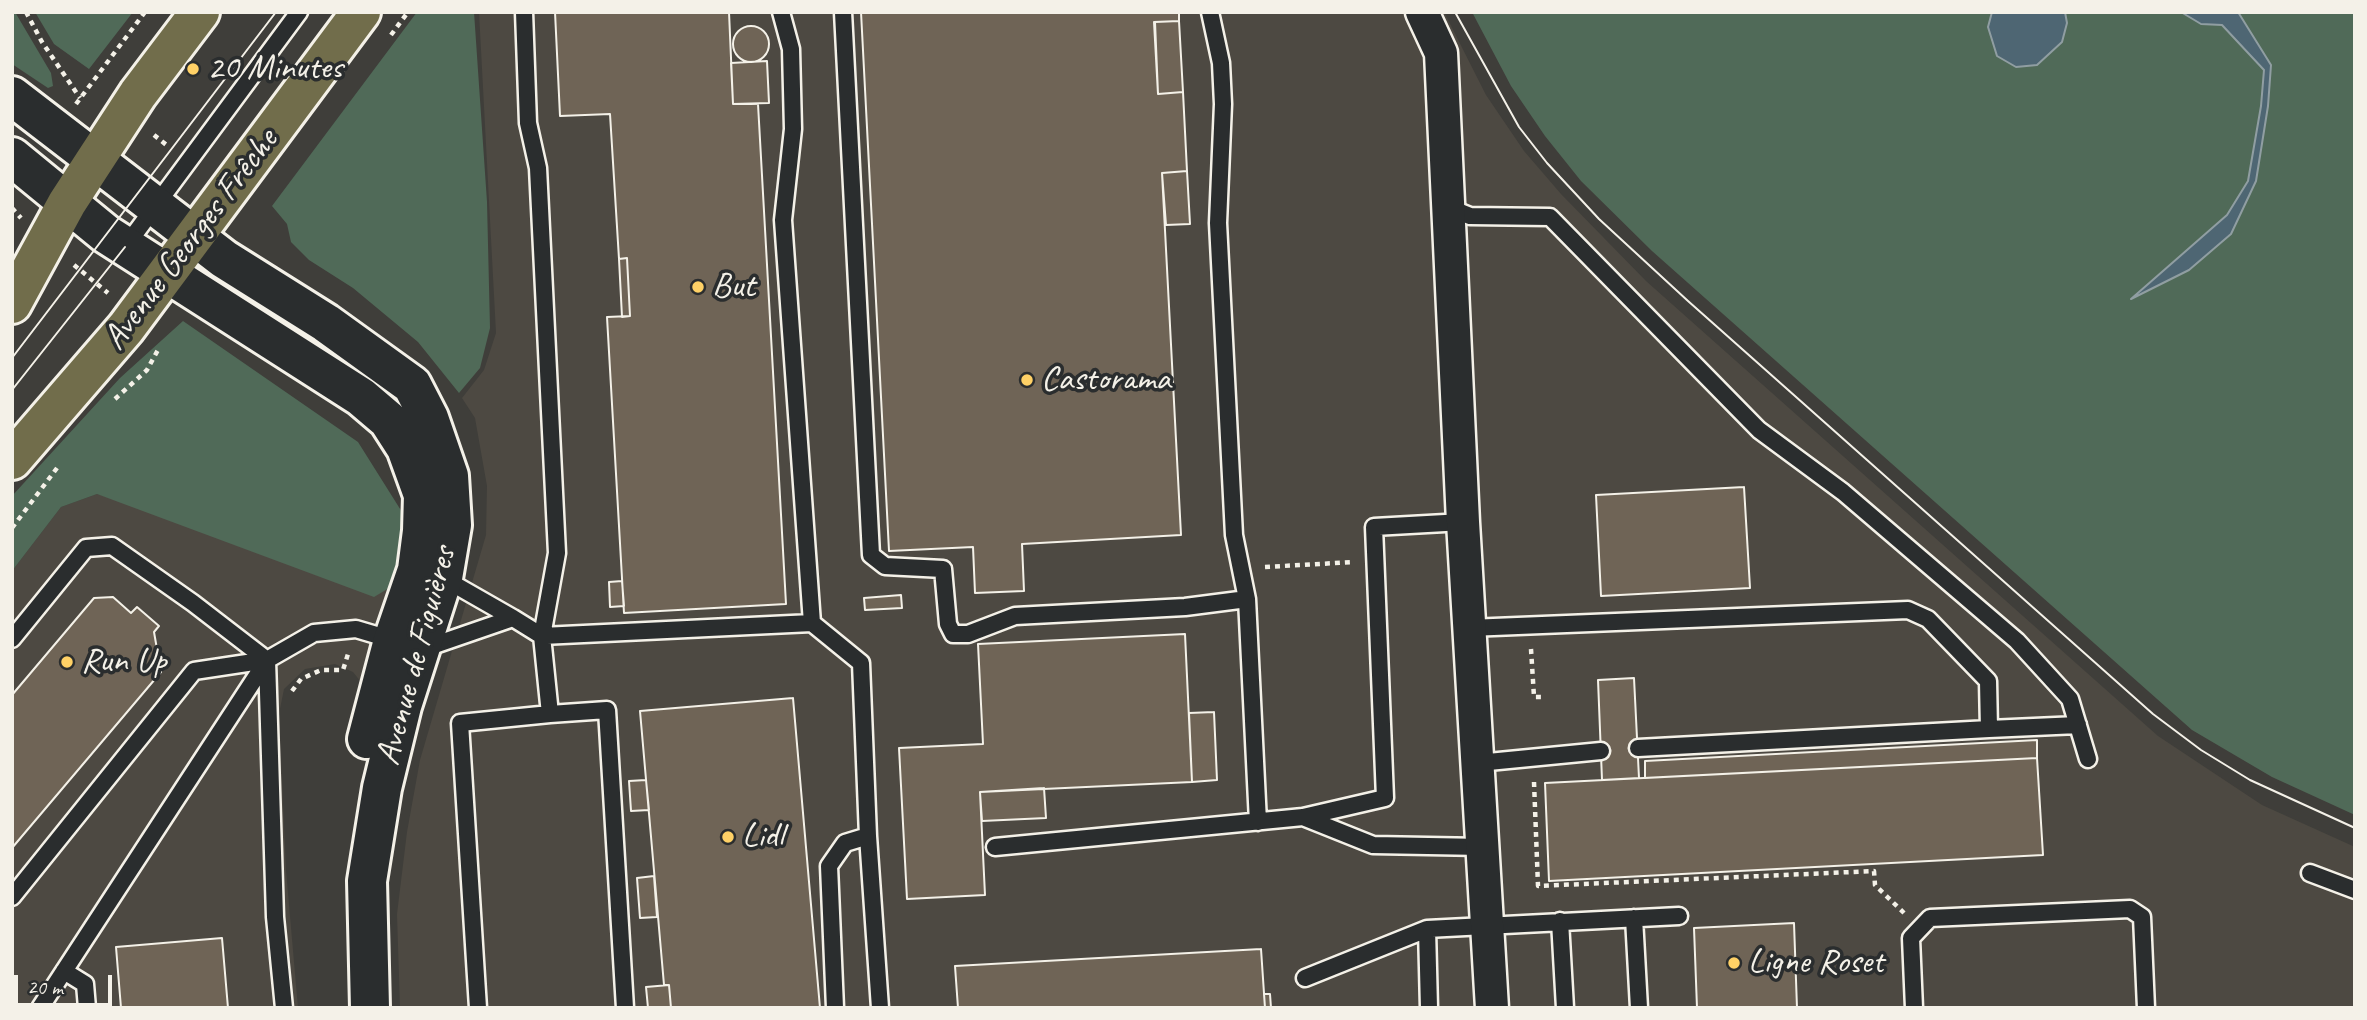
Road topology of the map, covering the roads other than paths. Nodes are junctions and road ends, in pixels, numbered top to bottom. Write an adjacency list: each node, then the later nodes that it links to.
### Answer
1 (200, 12): 11 (main road)
2 (299, 12): 13 (lane)
3 (361, 12): 15 (main road, Avenue Georges Frêche)
4 (524, 12): 26 (lane)
5 (781, 12): 24 (lane)
6 (843, 12): 22 (lane)
7 (1210, 12): 22 (lane)
8 (1422, 12): 14 (street)
9 (12, 96): 11 (main road, Avenue de Figuières)
10 (12, 157): 12 (main road, Avenue de Figuières)
11 (96, 160): 12 (main road); 13 (main road, Avenue de Figuières)
12 (67, 203): 16 (main road, Avenue de Figuières); 18 (main road)
13 (155, 208): 15 (main road, Avenue de Figuières); 16 (lane)
14 (1450, 208): 20 (street); 31 (lane)
15 (195, 237): 17 (main road, Avenue Georges Frêche); 21 (main road, Avenue de Figuières)
16 (125, 247): 17 (main road, Avenue de Figuières)
17 (167, 275): 19 (main road, Avenue Georges Frêche); 28 (main road, Avenue de Figuières)
18 (12, 304)
19 (12, 460)
20 (1463, 523): 25 (street); 37 (lane)
21 (443, 578): 23 (lane); 28 (main road, Avenue de Figuières)
22 (1247, 599): 38 (lane)
23 (513, 618): 26 (lane); 28 (lane)
24 (812, 623): 26 (lane); 39 (lane)
25 (1469, 628): 32 (lane); 36 (street)
26 (542, 636): 30 (lane)
27 (12, 639): 29 (lane)
28 (407, 645): 29 (lane); 55 (main road, Avenue de Figuières); 56 (main road, Avenue de Figuières)
29 (267, 660): 44 (lane); 50 (lane); 54 (lane)
30 (550, 714): 57 (lane); 58 (lane)
31 (2078, 725): 32 (lane); 35 (lane)
32 (1989, 729): 33 (lane)
33 (1638, 748)
34 (1601, 751): 36 (lane)
35 (2088, 759)
36 (1478, 763): 41 (street)
37 (1303, 817): 38 (lane); 41 (lane)
38 (1258, 822): 40 (lane)
39 (868, 836): 59 (lane); 60 (lane)
40 (995, 847)
41 (1483, 847): 48 (street)
42 (2310, 873): 43 (lane)
43 (2355, 890)
44 (12, 897)
45 (1679, 916): 46 (lane)
46 (1634, 918): 47 (lane); 64 (lane)
47 (1560, 921): 48 (lane); 63 (lane)
48 (1487, 924): 49 (lane); 62 (street)
49 (1427, 929): 51 (lane); 61 (lane)
50 (64, 971): 52 (lane); 53 (lane)
51 (1305, 978)
52 (40, 1008)
53 (87, 1008)
54 (284, 1008)
55 (345, 1008)
56 (370, 1008)
57 (478, 1008)
58 (625, 1008)
59 (835, 1008)
60 (880, 1008)
61 (1429, 1008)
62 (1492, 1008)
63 (1565, 1008)
64 (1639, 1008)
65 (1914, 1008): 66 (lane)
66 (2146, 1008)

